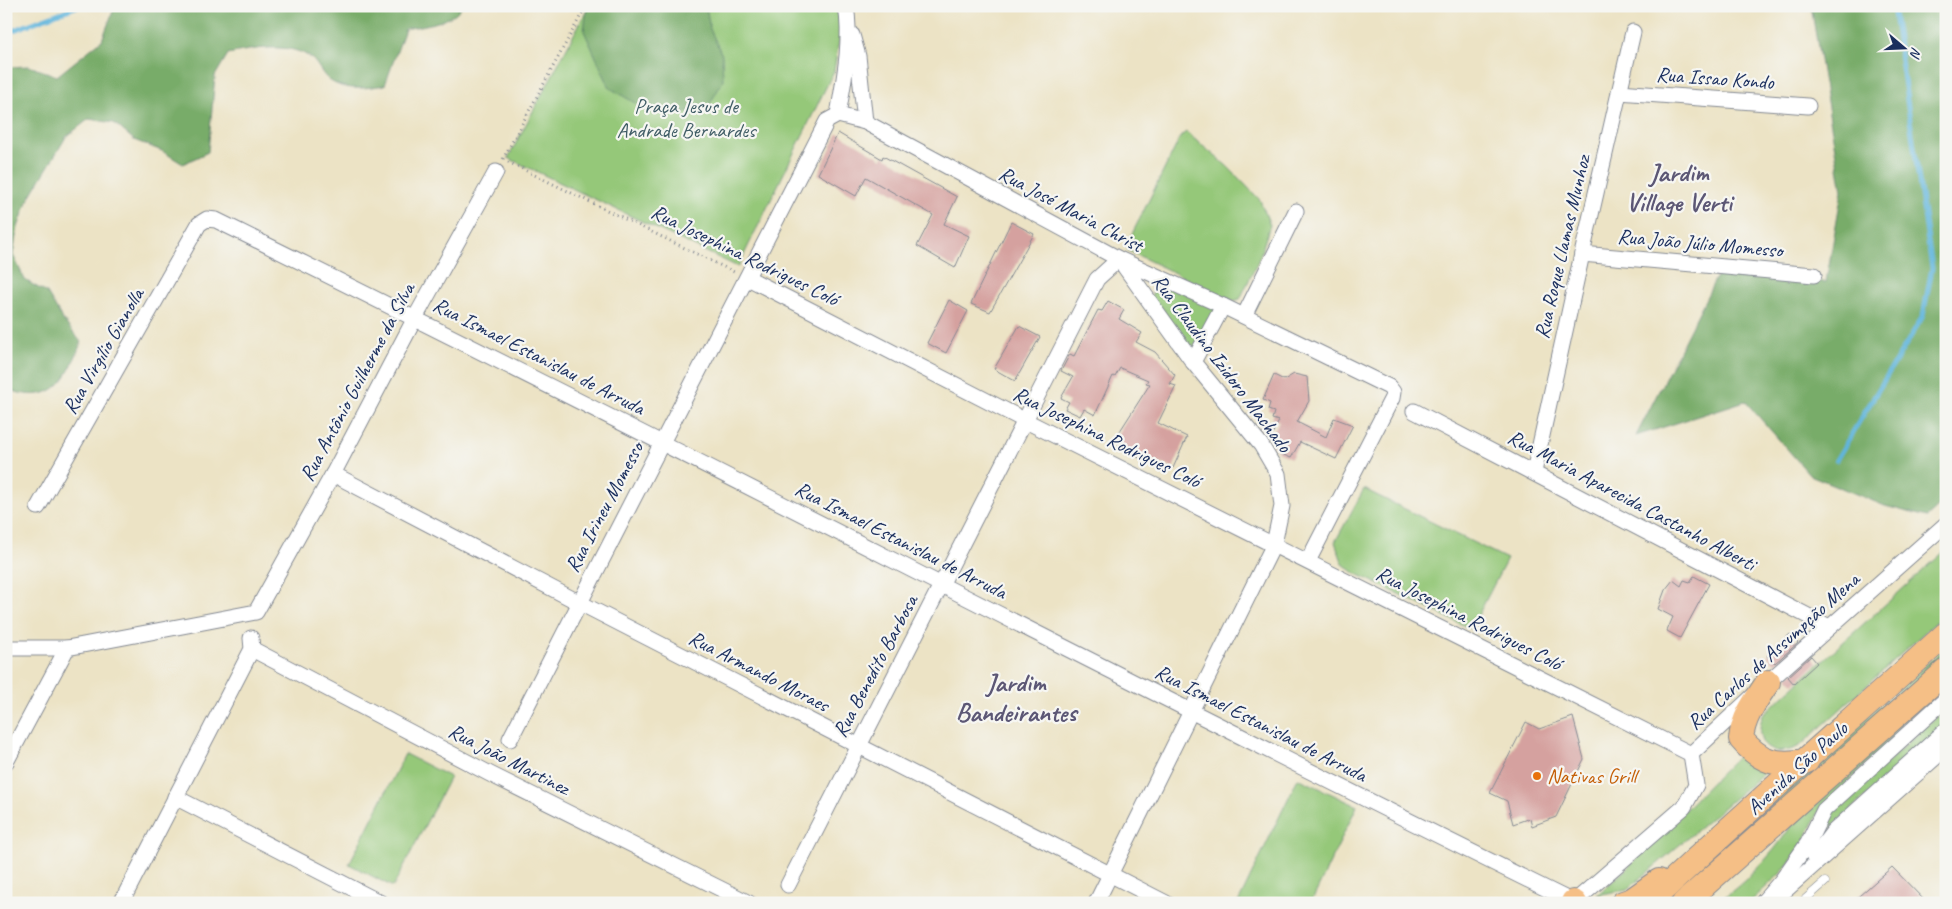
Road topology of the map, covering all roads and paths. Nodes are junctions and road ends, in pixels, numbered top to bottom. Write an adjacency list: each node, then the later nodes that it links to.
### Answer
1 (586, 6): 9 (path)
2 (846, 6): 3 (street)
3 (849, 22): 7 (street); 8 (street)
4 (1633, 32): 5 (street, Rua Roque Llamas Munhoz)
5 (1619, 92): 6 (street, Rua Issao Kondo); 12 (street, Rua Roque Llamas Munhoz)
6 (1808, 106)
7 (838, 115): 8 (street, Rua José Maria Christ); 15 (street, Rua Irineu Momesso)
8 (865, 122): 13 (street, Rua José Maria Christ)
9 (499, 166): 15 (path, Rua Josephina Rodrigues Coló); 18 (street, Rua Antônio Guilherme da Silva)
10 (1296, 211): 17 (street)
11 (207, 219): 18 (street, Rua Ismael Estanislau de Arruda); 25 (street, Rua Virgílio Gianolla)
12 (1582, 254): 14 (street, Rua João Júlio Momesso); 23 (street, Rua Roque Llamas Munhoz)
13 (1119, 260): 16 (street, Rua José Maria Christ); 19 (street, Rua Claudino Izidoro Machado); 21 (street, Rua Benedito Barbosa)
14 (1814, 275)
15 (748, 278): 21 (street, Rua Josephina Rodrigues Coló); 22 (street, Rua Irineu Momesso)
16 (1223, 306): 17 (street, Rua José Maria Christ); 19 (street)
17 (1244, 316): 28 (street, Rua José Maria Christ)
18 (415, 318): 22 (street, Rua Ismael Estanislau de Arruda); 24 (street, Rua Antônio Guilherme da Silva)
19 (1192, 362): 27 (street, Rua Claudino Izidoro Machado)
20 (1414, 411): 23 (street, Rua Maria Aparecida Castanho Alberti)
21 (1024, 420): 27 (street, Rua Josephina Rodrigues Coló); 29 (street, Rua Benedito Barbosa)
22 (662, 442): 29 (street, Rua Ismael Estanislau de Arruda); 30 (street, Rua Irineu Momesso)
23 (1534, 472): 31 (street, Rua Maria Aparecida Castanho Alberti)
24 (333, 474): 30 (street, Rua Armando Moraes); 34 (street, Rua Antônio Guilherme da Silva)
25 (38, 507)
26 (1946, 524): 31 (street, Rua Carlos de Assumpção Mena)
27 (1274, 544): 28 (street, Rua Josephina Rodrigues Coló); 38 (street, Rua Claudino Izidoro Machado)
28 (1308, 561): 43 (street, Rua Josephina Rodrigues Coló)
29 (942, 584): 38 (street, Rua Ismael Estanislau de Arruda); 41 (street, Rua Benedito Barbosa)
30 (578, 602): 40 (street, Rua Irineu Momesso); 41 (street, Rua Armando Moraes)
31 (1829, 628): 36 (street, Rua Carlos de Assumpção Mena)
32 (1946, 634): 44 (main road, Avenida São Paulo)
33 (6, 648): 34 (street)
34 (67, 648): 45 (street)
35 (1946, 671): 60 (main road, Avenida São Paulo)
36 (1768, 682): 43 (street, Rua Carlos de Assumpção Mena); 44 (main road)
37 (1946, 699): 61 (street)
38 (1190, 712): 49 (street, Rua Claudino Izidoro Machado); 57 (street, Rua Ismael Estanislau de Arruda)
39 (1946, 730): 48 (street)
40 (510, 739)
41 (857, 745): 49 (street, Rua Armando Moraes); 51 (street, Rua Benedito Barbosa)
42 (1946, 748): 48 (street)
43 (1691, 754): 57 (street, Rua Carlos de Assumpção Mena)
44 (1807, 761): 47 (main road, Avenida São Paulo)
45 (6, 762)
46 (175, 797): 52 (street); 53 (street); 54 (street, Rua João Martinez)
47 (1714, 842): 58 (main road); 59 (main road, Avenida São Paulo)
48 (1812, 866): 62 (street)
49 (1110, 875): 55 (street, Rua Claudino Izidoro Machado); 56 (street, Rua Armando Moraes)
50 (1825, 882): 63 (lane)
51 (788, 885)
52 (121, 903)
53 (381, 903)
54 (748, 903)
55 (1096, 903)
56 (1166, 903)
57 (1574, 903)
58 (1623, 903)
59 (1649, 903)
60 (1684, 903)
61 (1762, 903)
62 (1771, 903)
63 (1801, 903)

